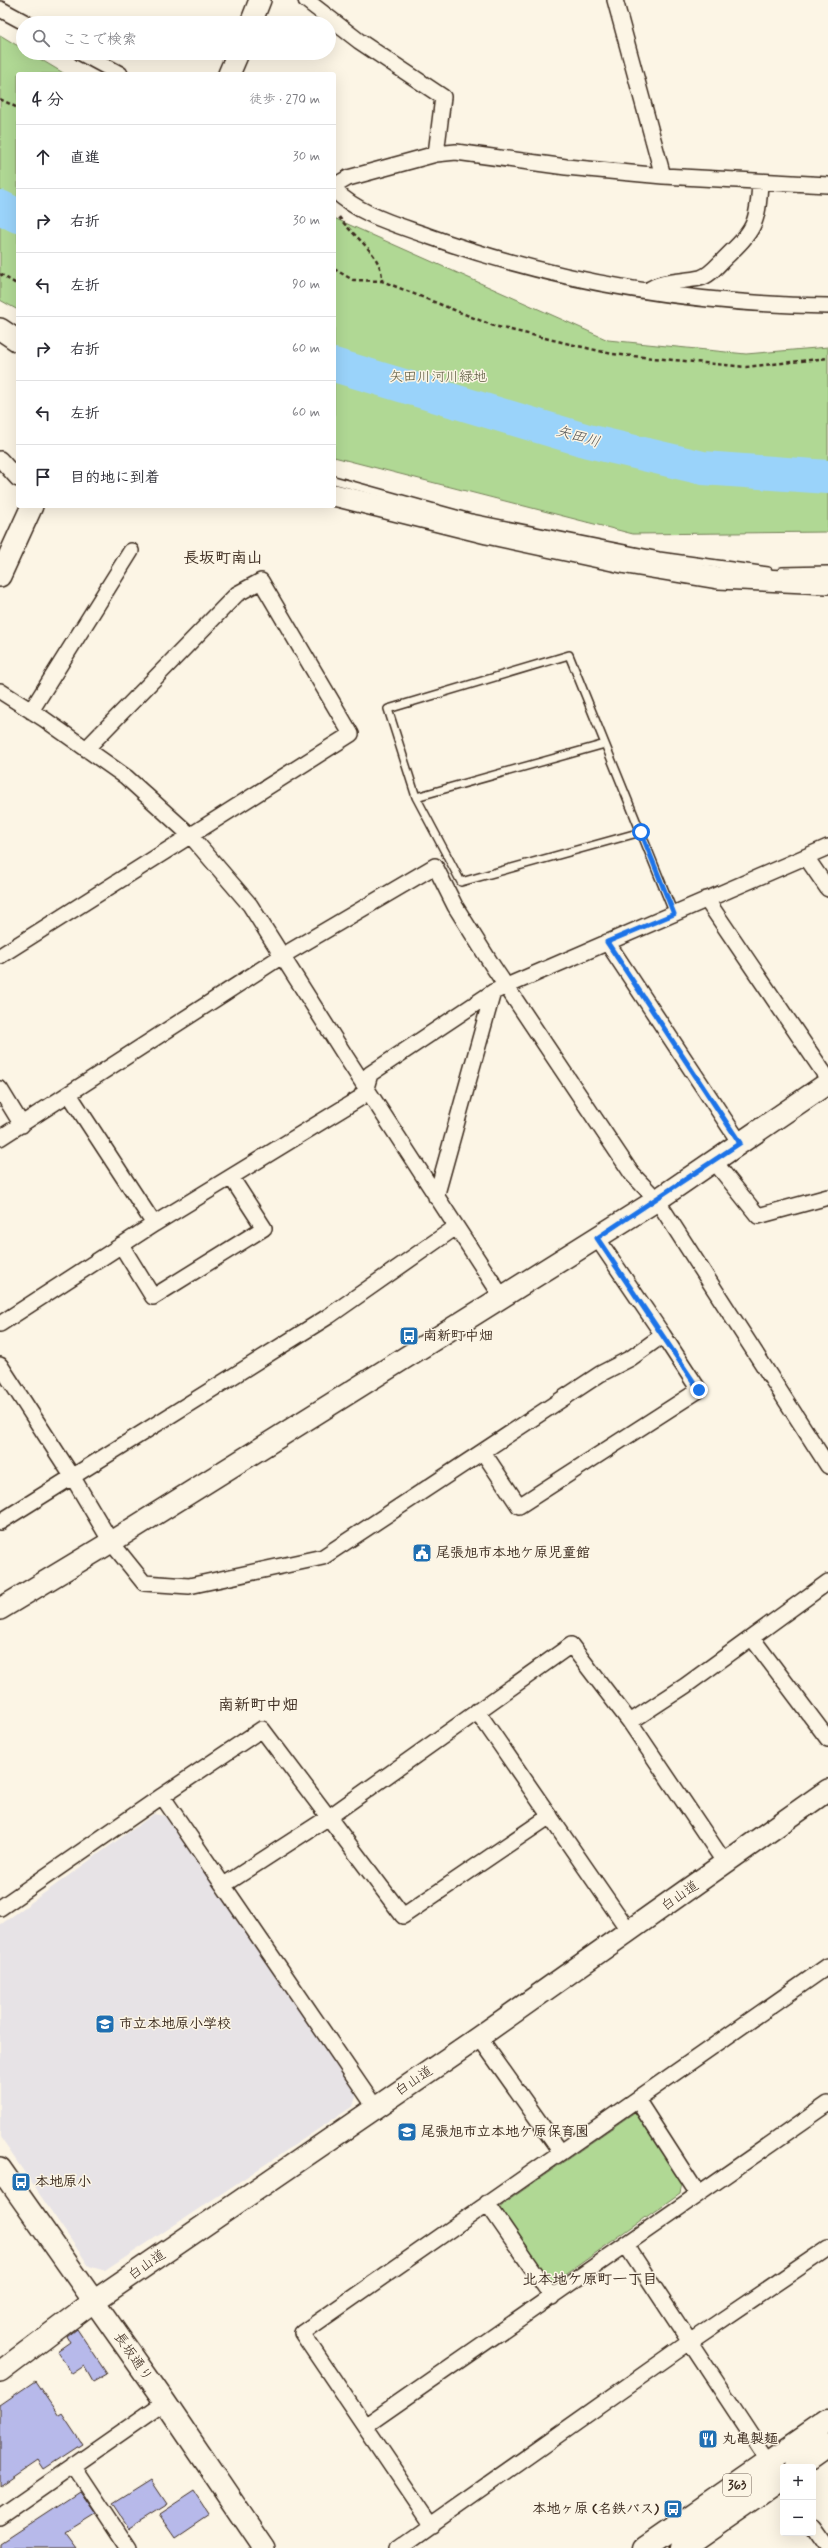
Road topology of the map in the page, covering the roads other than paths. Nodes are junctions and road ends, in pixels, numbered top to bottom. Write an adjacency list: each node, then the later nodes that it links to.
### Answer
1 (260, 0): 5 (street)
2 (306, 0): 6 (street)
3 (615, 0): 14 (street)
4 (0, 9): 7 (street)
5 (254, 16)
6 (327, 16)
7 (16, 18)
8 (336, 23): 13 (street)
9 (94, 60): 11 (street)
10 (235, 60): 12 (street)
11 (116, 72)
12 (230, 72)
13 (436, 154): 14 (street); 16 (street)
14 (663, 176): 15 (street)
15 (760, 182): 17 (street); 19 (street)
16 (336, 185)
17 (828, 185)
18 (336, 192): 19 (street)
19 (647, 291): 20 (street)
20 (828, 306)
21 (0, 329): 22 (street)
22 (16, 340)
23 (0, 459): 24 (street)
24 (16, 477)
25 (336, 481): 30 (lane)
26 (336, 495): 30 (street)
27 (31, 508): 29 (street)
28 (131, 551): 32 (street)
29 (0, 576)
30 (828, 581)
31 (0, 691): 32 (street)
32 (31, 711): 34 (street)
33 (605, 744): 35 (lane); 35 (lane); 36 (lane)
34 (86, 749): 37 (street); 37 (street)
35 (416, 797): 40 (lane)
36 (641, 832): 40 (lane); 44 (lane)
37 (190, 835): 46 (street); 47 (street)
38 (828, 847): 39 (street)
39 (806, 856): 42 (street); 43 (street)
40 (451, 864): 41 (lane)
41 (439, 874): 47 (street); 48 (street)
42 (828, 889)
43 (706, 899): 44 (street); 50 (street)
44 (674, 914): 45 (street)
45 (607, 942): 48 (street); 57 (street)
46 (0, 956)
47 (282, 956): 52 (street); 54 (street)
48 (508, 985): 49 (street); 62 (street)
49 (494, 992): 52 (street); 60 (street)
50 (828, 1079)
51 (828, 1083): 57 (street)
52 (366, 1088): 59 (street); 60 (street)
53 (0, 1089): 55 (street)
54 (69, 1094): 55 (street); 63 (street)
55 (22, 1124): 56 (street)
56 (0, 1138)
57 (740, 1143): 58 (street)
58 (714, 1161): 61 (street); 62 (street)
59 (231, 1177): 63 (street); 66 (street)
60 (436, 1196): 64 (street)
61 (828, 1197)
62 (657, 1200): 65 (street); 72 (street)
63 (154, 1224): 66 (street)
64 (456, 1227): 67 (street); 73 (street)
65 (597, 1238): 67 (street); 69 (street)
66 (121, 1245): 68 (street)
67 (502, 1297): 75 (street)
68 (0, 1324)
69 (663, 1336): 71 (street); 71 (street)
70 (0, 1365): 73 (street)
71 (483, 1452): 75 (street)
72 (828, 1466)
73 (72, 1476): 74 (street); 75 (street)
74 (0, 1522)
75 (111, 1542): 77 (street)
76 (828, 1582): 78 (street)
77 (0, 1609)
78 (752, 1638): 80 (street); 81 (street)
79 (477, 1711): 80 (street); 84 (street); 85 (street)
80 (630, 1722): 86 (street)
81 (828, 1739)
82 (828, 1790): 86 (street, 白山道)
83 (162, 1796): 85 (street); 87 (street); 88 (street)
84 (550, 1816): 85 (street); 89 (street)
85 (329, 1817): 87 (street)
86 (725, 1863): 89 (street, 白山道)
87 (224, 1884): 94 (street)
88 (0, 1908)
89 (629, 1931): 91 (street, 白山道)
90 (828, 1966): 92 (street)
91 (479, 2037): 94 (street, 白山道); 95 (street)
92 (638, 2101): 95 (street); 97 (street)
93 (828, 2104): 97 (street)
94 (375, 2107): 102 (street, 白山道)
95 (560, 2151): 98 (street)
96 (0, 2168): 102 (street, 長坂通り)
97 (698, 2194): 99 (street)
98 (487, 2203): 101 (street); 107 (street)
99 (626, 2245): 101 (street); 103 (street)
100 (828, 2248): 103 (street)
101 (552, 2297): 107 (street)
102 (94, 2302): 104 (street, 白山道); 105 (street, 長坂通り)
103 (690, 2341): 111 (street); 113 (street)
104 (0, 2372)
105 (165, 2402): 110 (street); 117 (street, 長坂通り)
106 (828, 2420): 111 (highway, 363)
107 (365, 2426): 113 (street)
108 (828, 2445): 109 (highway)
109 (801, 2464)
110 (73, 2465): 112 (street); 116 (street)
111 (779, 2476): 119 (highway, 363); 120 (highway, 363)
112 (0, 2517)
113 (432, 2525): 118 (street)
114 (816, 2530): 115 (street)
115 (828, 2546)
116 (128, 2548)
117 (264, 2548)
118 (398, 2548)
119 (645, 2548)
120 (681, 2548)

